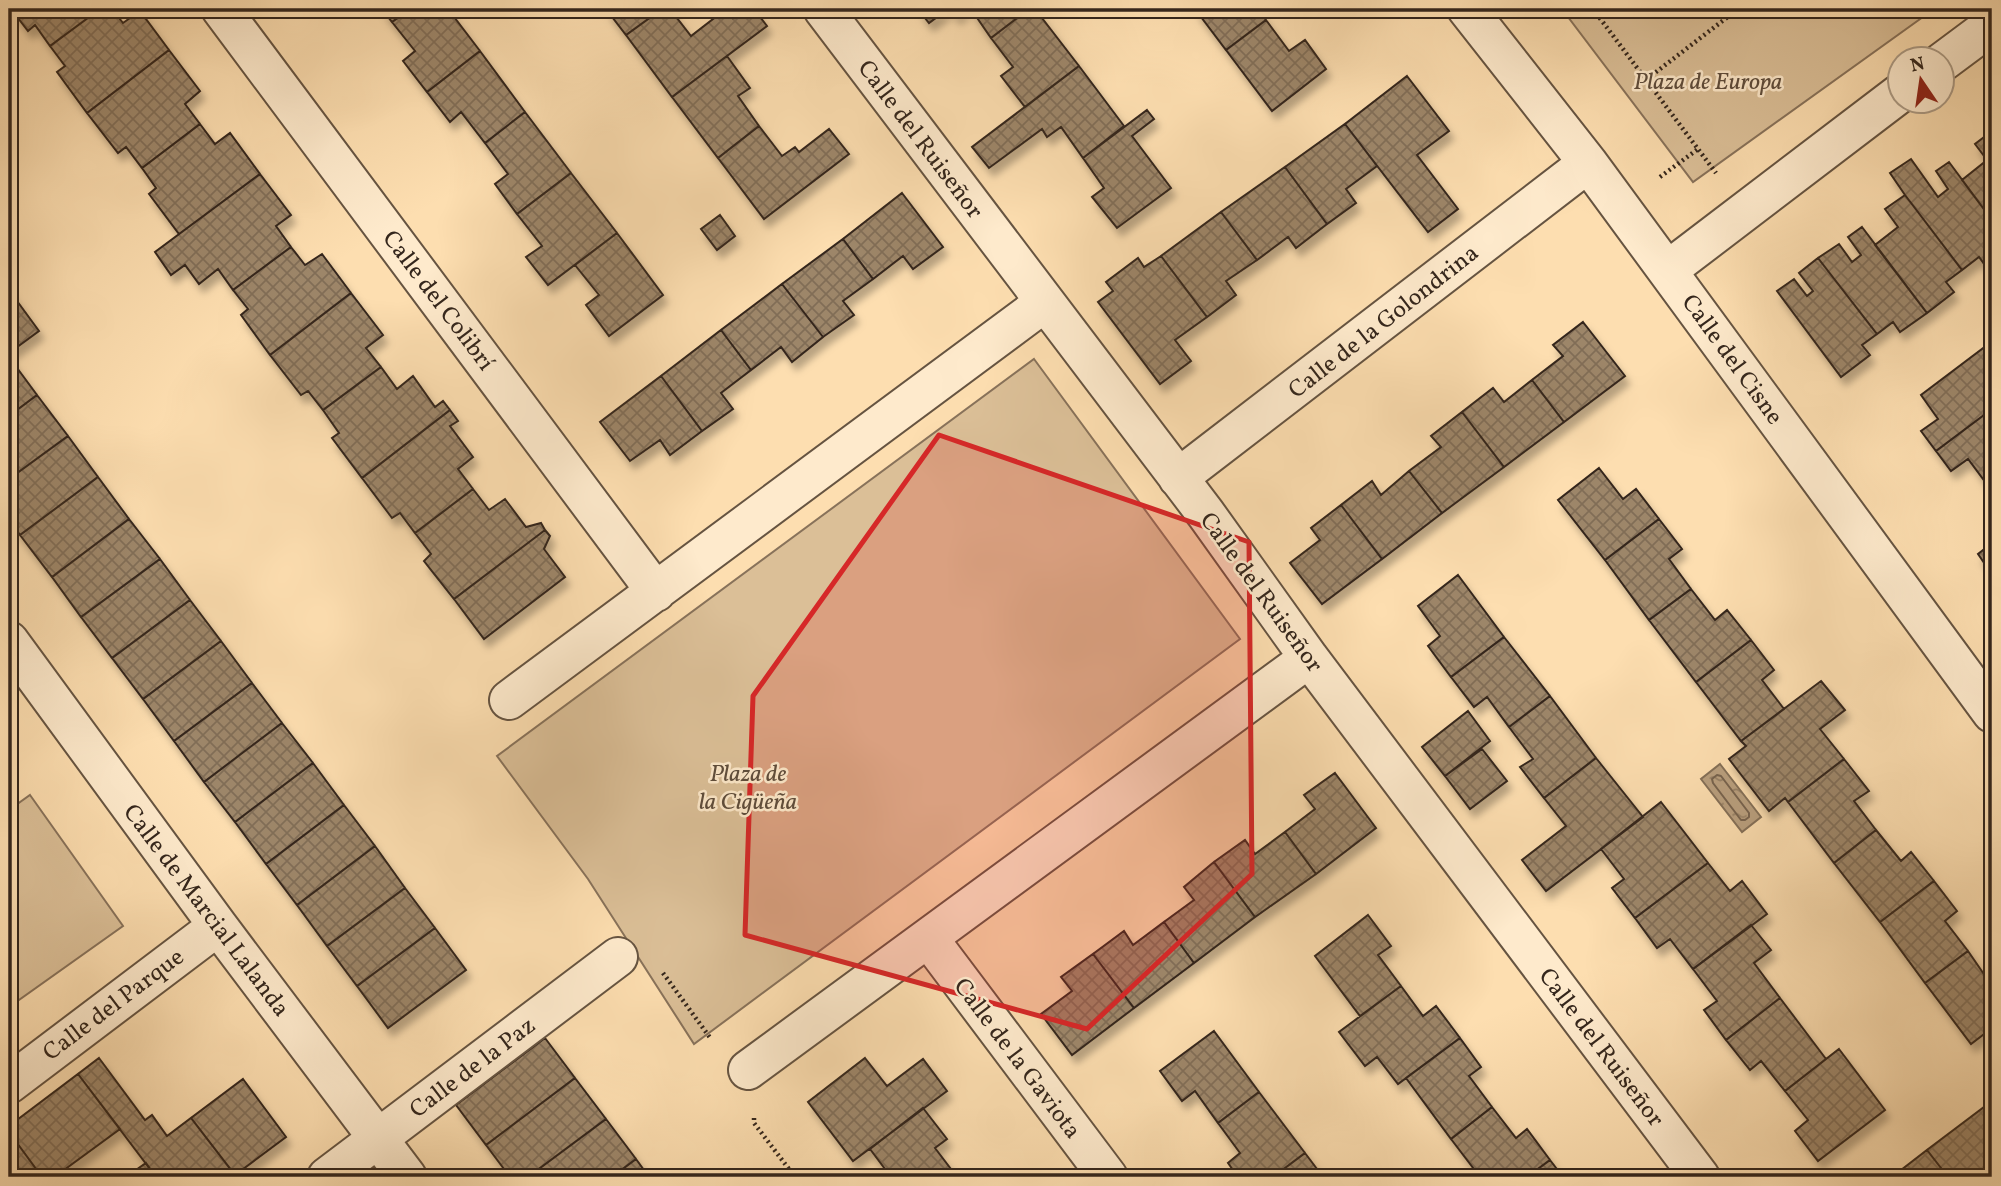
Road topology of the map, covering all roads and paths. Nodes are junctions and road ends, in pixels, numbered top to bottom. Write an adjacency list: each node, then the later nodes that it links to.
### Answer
1 (221, 9): 15 (street, Calle del Colibrí)
2 (823, 9): 13 (street, Calle del Ruiseñor)
3 (1468, 9): 10 (street, Calle del Cisne)
4 (1593, 9): 8 (path)
5 (1738, 9): 8 (path)
6 (1992, 25): 7 (street)
7 (1955, 53)
8 (1647, 79): 11 (path)
9 (1885, 105): 11 (street)
10 (1588, 163): 12 (street, Calle del Cisne); 14 (street, Calle de la Golondrina)
11 (1744, 211): 12 (street)
12 (1668, 270): 19 (street, Calle del Cisne)
13 (1044, 303): 14 (street, Calle del Ruiseñor); 15 (street)
14 (1178, 478): 17 (street, Calle del Ruiseñor)
15 (656, 592): 18 (street)
16 (9, 641): 20 (street, Calle de Marcial Lalanda)
17 (1309, 658): 21 (street); 29 (street, Calle del Ruiseñor)
18 (509, 700)
19 (1992, 713)
20 (218, 926): 24 (street, Calle del Parque); 25 (street, Calle de Marcial Lalanda)
21 (929, 939): 23 (street); 28 (street, Calle de la Gaviota)
22 (618, 957): 25 (street, Calle de la Paz)
23 (748, 1070)
24 (9, 1084)
25 (378, 1138): 26 (street, Calle de la Paz); 27 (street, Calle de Marcial Lalanda)
26 (327, 1177)
27 (407, 1177)
28 (1108, 1177)
29 (1700, 1177)

